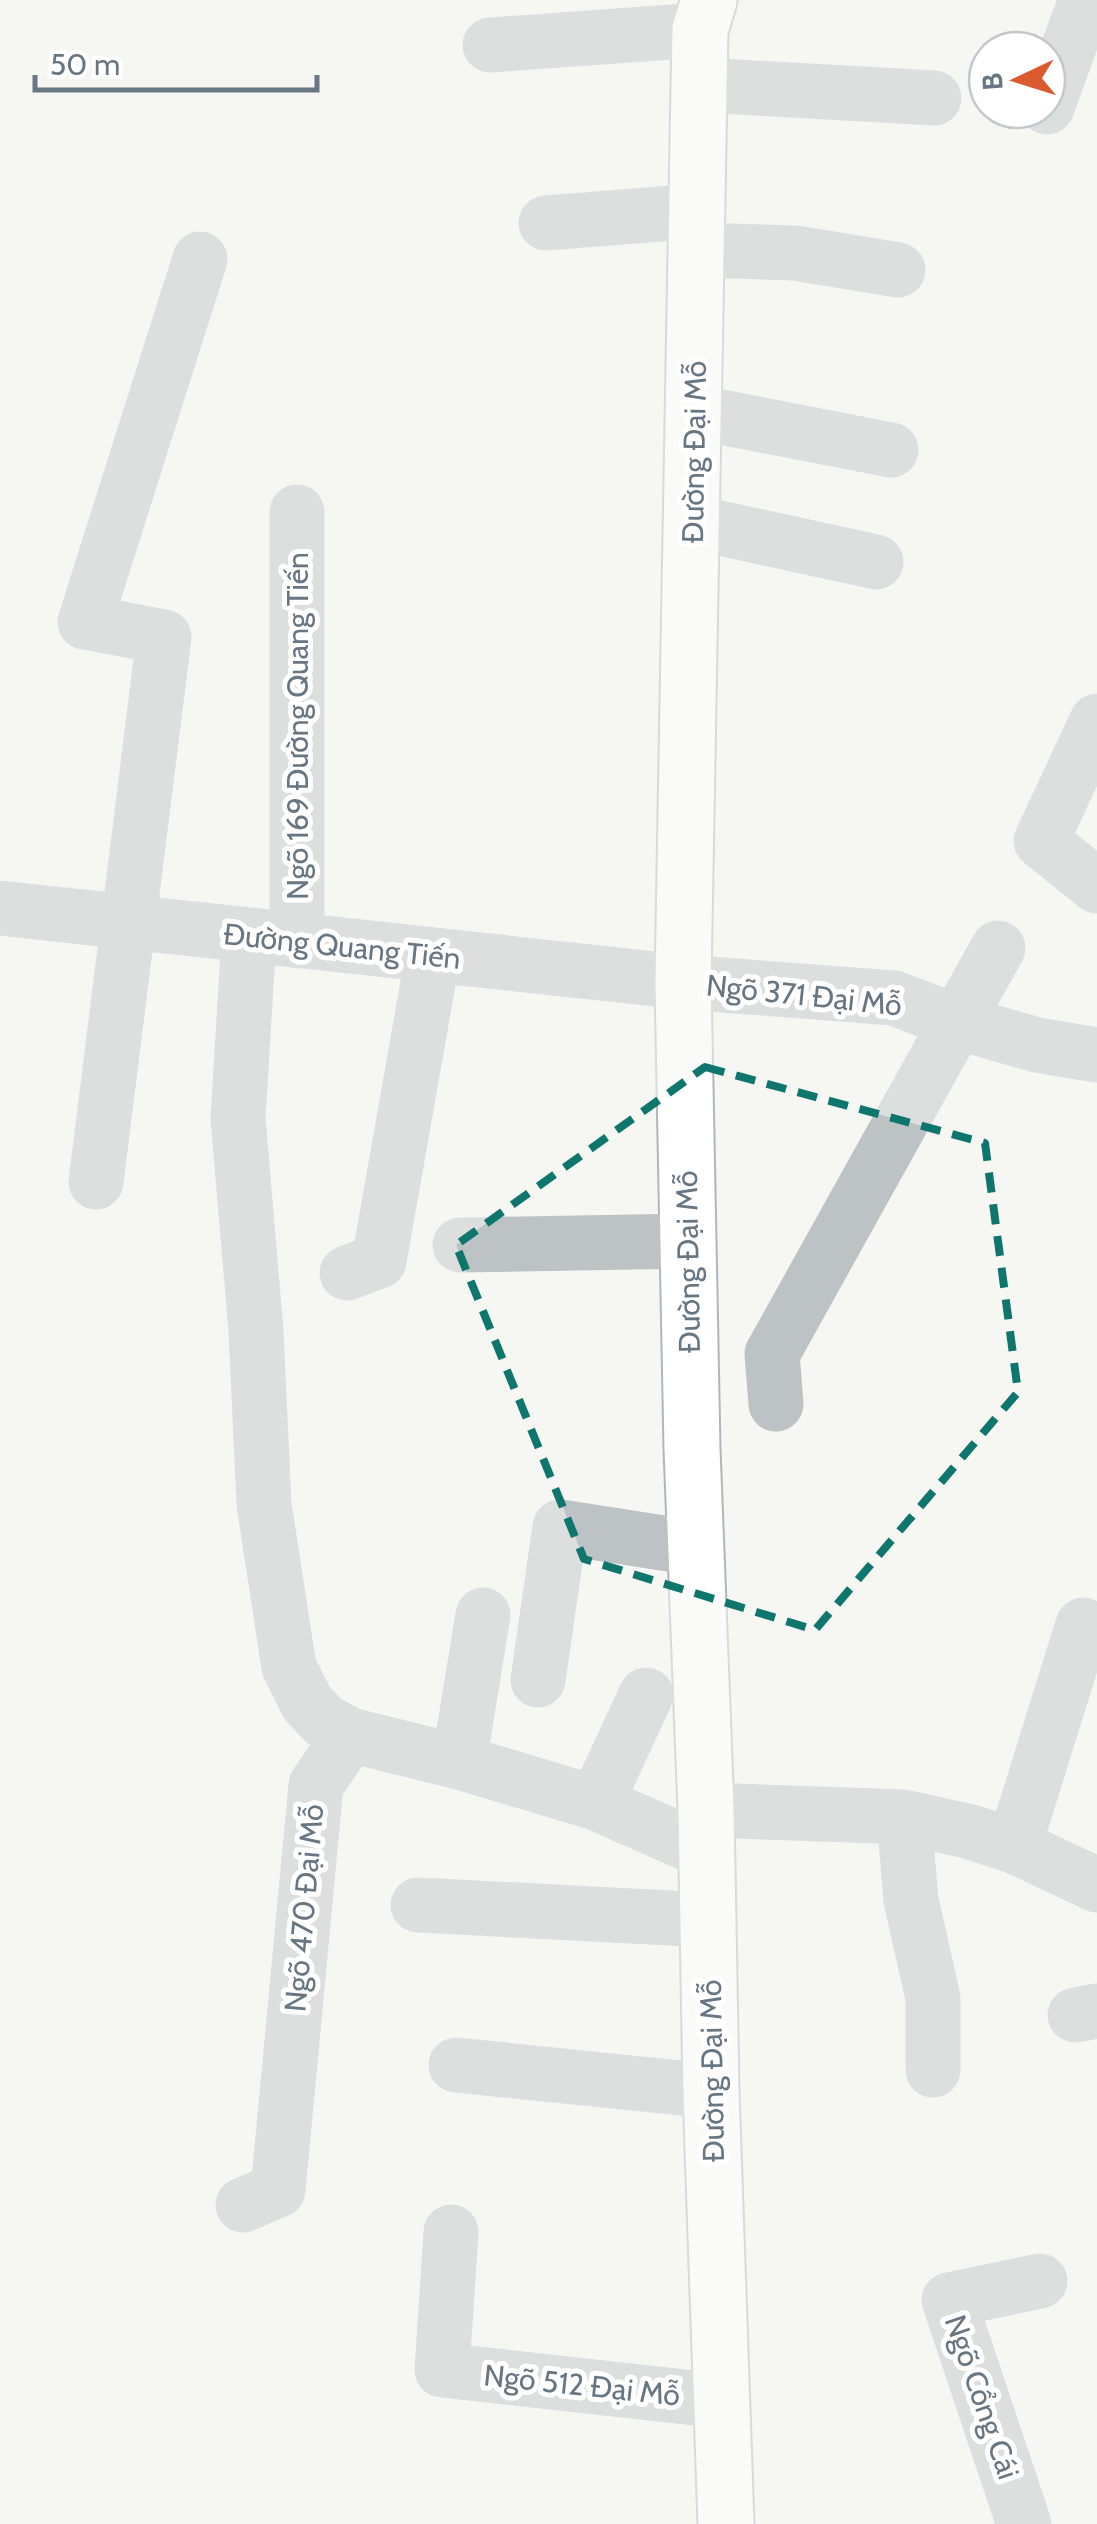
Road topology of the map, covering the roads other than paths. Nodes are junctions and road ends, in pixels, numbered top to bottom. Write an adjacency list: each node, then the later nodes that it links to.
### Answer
1 (1086, 0): 4 (street)
2 (704, 15): 3 (street); 5 (main road, Đường Đại Mỗ)
3 (490, 46)
4 (1067, 52)
5 (701, 84): 6 (street); 8 (main road, Đường Đại Mỗ)
6 (934, 98)
7 (546, 223): 8 (street)
8 (698, 231): 10 (street); 11 (main road, Đường Đại Mỗ)
9 (200, 259): 19 (street)
10 (898, 270)
11 (694, 412): 12 (street); 14 (main road, Đường Đại Mỗ)
12 (891, 450)
13 (298, 512): 20 (street, Ngõ 169 Đường Quang Tiến)
14 (692, 522): 15 (street); 23 (main road, Đường Đại Mỗ)
15 (876, 562)
16 (1097, 722): 17 (street)
17 (1097, 886)
18 (0, 908): 19 (street, Đường Quang Tiến)
19 (127, 922): 20 (street, Đường Quang Tiến); 26 (street)
20 (273, 939): 22 (street, Đường Quang Tiến); 36 (street, Ngõ 169 Đường Quang Tiến)
21 (998, 948): 24 (street)
22 (433, 955): 23 (street, Đường Quang Tiến); 29 (street)
23 (683, 982): 24 (street, Ngõ 371 Đại Mỗ); 27 (main road, Đường Đại Mỗ)
24 (957, 1022): 25 (street, Ngõ 371 Đại Mỗ); 30 (street)
25 (1097, 1056)
26 (96, 1182)
27 (688, 1241): 28 (street); 31 (main road, Đường Đại Mỗ)
28 (460, 1246)
29 (348, 1273)
30 (776, 1404)
31 (695, 1548): 34 (street); 40 (main road, Đường Đại Mỗ)
32 (482, 1615): 37 (street)
33 (1083, 1626): 41 (street)
34 (538, 1680)
35 (646, 1695): 38 (street)
36 (350, 1735): 37 (street); 48 (street, Ngõ 470 Đại Mỗ)
37 (459, 1762): 38 (street)
38 (596, 1803): 40 (street)
39 (904, 1817): 40 (street); 41 (street); 46 (street)
40 (707, 1831): 44 (main road, Đường Đại Mỗ)
41 (1014, 1846): 42 (street)
42 (1097, 1885)
43 (418, 1905): 44 (street)
44 (710, 1920): 47 (main road, Đường Đại Mỗ)
45 (456, 2065): 47 (street)
46 (933, 2070)
47 (711, 2092): 51 (main road, Đường Đại Mỗ)
48 (243, 2204)
49 (451, 2232): 51 (street, Ngõ 512 Đại Mỗ)
50 (1040, 2281): 53 (street, Ngõ Cổng Cái)
51 (722, 2401): 52 (main road, Đường Đại Mỗ)
52 (726, 2524)
53 (1024, 2524)

